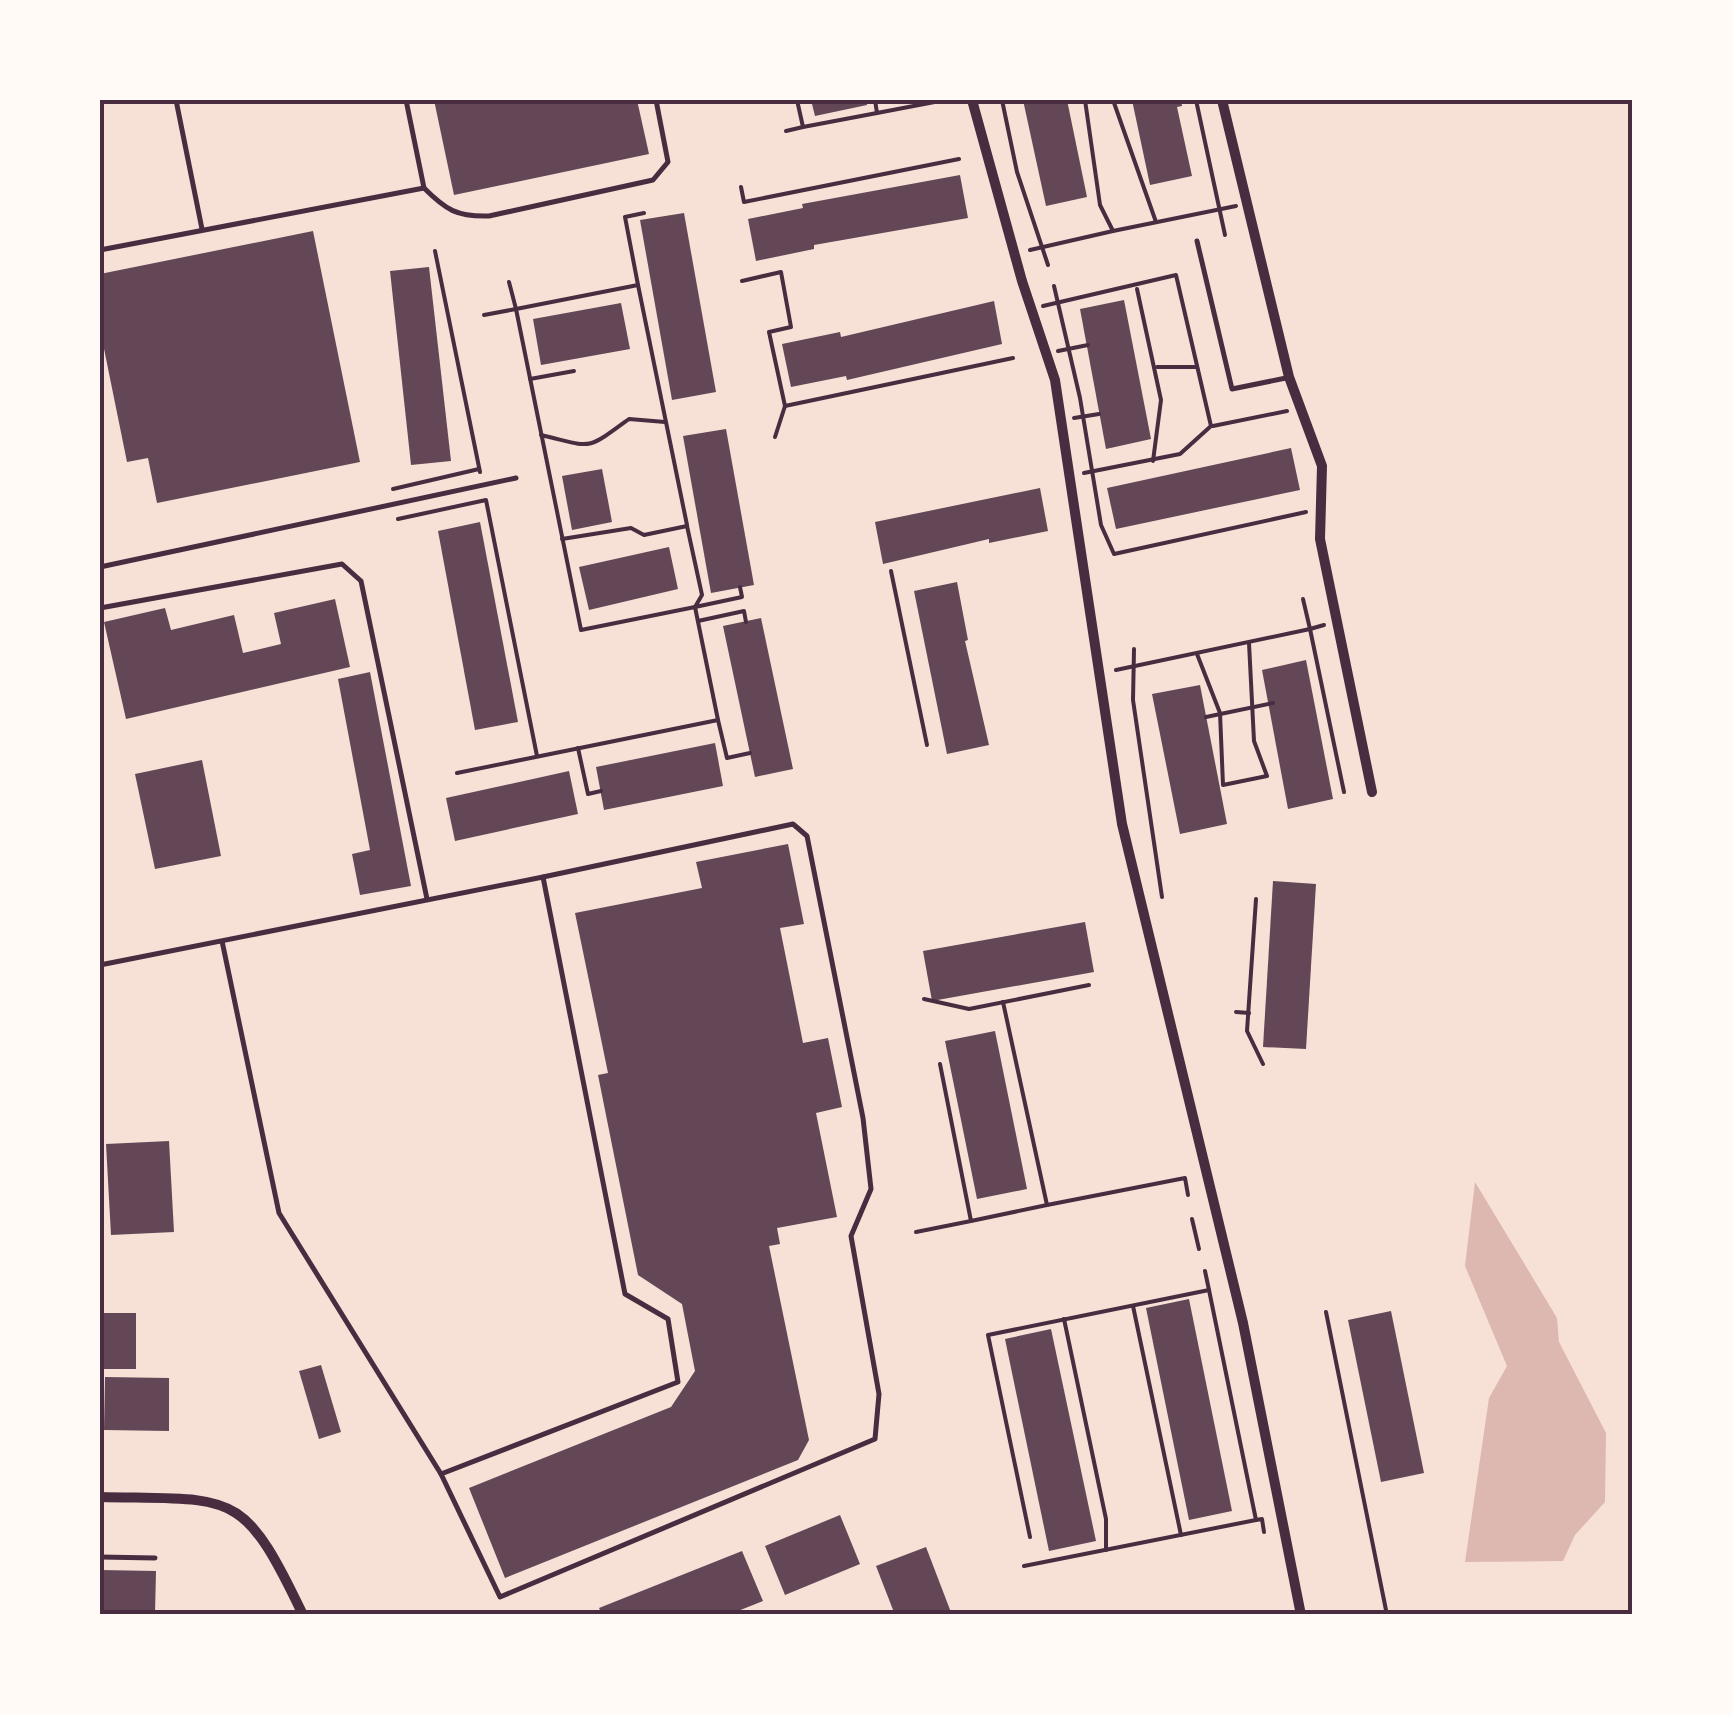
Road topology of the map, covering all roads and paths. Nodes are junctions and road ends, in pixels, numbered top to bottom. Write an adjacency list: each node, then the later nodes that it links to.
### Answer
1 (176, 100): 23 (lane)
2 (406, 100): 18 (lane)
3 (656, 100): 18 (lane)
4 (798, 100): 14 (path)
5 (875, 100): 13 (path)
6 (944, 100): 13 (path)
7 (972, 100): 134 (street)
8 (1002, 100): 27 (path)
9 (1085, 100): 24 (path)
10 (1113, 100): 22 (path)
11 (1196, 100): 20 (path)
12 (1222, 100): 48 (street)
13 (877, 112): 14 (path)
14 (803, 127): 15 (path)
15 (786, 131)
16 (959, 158): 17 (path)
17 (741, 187)
18 (424, 188): 23 (lane)
19 (1237, 206): 20 (path)
20 (1220, 210): 22 (path); 25 (path)
21 (644, 213): 34 (path)
22 (1156, 222): 24 (path)
23 (202, 230): 28 (lane)
24 (1113, 231): 27 (path)
25 (1225, 235)
26 (1197, 241): 48 (lane)
27 (1042, 247): 30 (path); 31 (path)
28 (100, 250)
29 (436, 251): 63 (path)
30 (1026, 251)
31 (1048, 264)
32 (742, 280): 50 (path)
33 (509, 282): 39 (path)
34 (638, 285): 39 (path); 55 (path)
35 (1054, 286): 37 (path)
36 (1136, 287): 37 (path); 45 (path); 46 (path)
37 (1058, 303): 38 (path); 42 (path)
38 (1043, 306)
39 (516, 310): 40 (path); 49 (path)
40 (484, 316)
41 (1088, 345): 42 (path)
42 (1069, 348): 43 (path); 53 (path)
43 (1056, 351)
44 (1013, 358): 50 (path)
45 (1156, 367): 46 (path); 59 (path)
46 (1197, 367): 56 (path)
47 (574, 370): 49 (path)
48 (1290, 377): 97 (street)
49 (530, 379): 57 (path)
50 (784, 406): 58 (path)
51 (1286, 411): 56 (path)
52 (1098, 414): 53 (path)
53 (1082, 416): 54 (path); 60 (path)
54 (1074, 418)
55 (665, 422): 57 (path); 65 (path)
56 (1211, 426): 59 (path)
57 (542, 435): 67 (path)
58 (776, 437)
59 (1154, 461): 60 (path)
60 (1091, 472): 61 (path); 68 (path)
61 (1084, 473)
62 (516, 478): 70 (lane)
63 (393, 488)
64 (398, 519): 93 (path)
65 (688, 526): 67 (path); 74 (path)
66 (1308, 526): 68 (path)
67 (562, 539): 74 (path)
68 (1113, 550): 69 (path)
69 (1097, 554)
70 (100, 566)
71 (891, 571): 90 (path)
72 (740, 588): 74 (path)
73 (1303, 599): 79 (path)
74 (695, 607): 76 (path)
75 (100, 608): 100 (lane)
76 (698, 621): 77 (path); 89 (path)
77 (746, 622)
78 (1328, 624): 79 (path)
79 (1310, 629): 80 (path); 96 (path)
80 (1249, 643): 82 (path); 86 (path)
81 (1134, 649): 83 (path)
82 (1197, 654): 83 (path); 87 (path)
83 (1136, 665): 84 (path); 99 (path)
84 (1116, 670)
85 (1273, 703): 86 (path)
86 (1251, 708): 87 (path); 87 (path)
87 (1220, 713): 88 (path)
88 (1206, 717)
89 (718, 720): 91 (path); 92 (path)
90 (927, 745)
91 (578, 748): 93 (path); 95 (path)
92 (750, 754)
93 (537, 756): 94 (path)
94 (457, 773)
95 (600, 791)
96 (1344, 792)
97 (1372, 792)
98 (544, 877): 100 (lane); 122 (lane); 122 (lane)
99 (1162, 897)
100 (427, 900): 102 (lane)
101 (1256, 900): 108 (path)
102 (222, 941): 103 (lane); 122 (lane)
103 (100, 965)
104 (1089, 984): 106 (path)
105 (924, 1000): 106 (path)
106 (1003, 1002): 112 (path)
107 (1236, 1012): 108 (path)
108 (1249, 1013): 110 (path)
109 (940, 1064): 114 (path)
110 (1263, 1064)
111 (1188, 1196): 112 (path)
112 (1048, 1205): 114 (path)
113 (1192, 1219): 116 (path)
114 (971, 1221): 115 (path)
115 (916, 1232)
116 (1199, 1249)
117 (1205, 1271): 118 (path)
118 (1209, 1290): 119 (path); 124 (path)
119 (1133, 1306): 121 (path); 126 (path)
120 (1326, 1312): 132 (path)
121 (1064, 1319): 127 (path); 128 (path)
122 (442, 1474)
123 (100, 1497): 133 (street)
124 (1256, 1520): 125 (path); 126 (path)
125 (1264, 1532)
126 (1181, 1535): 128 (path)
127 (1030, 1536)
128 (1106, 1552): 131 (path)
129 (100, 1556): 130 (lane)
130 (155, 1558)
131 (1024, 1566)
132 (1385, 1614)
133 (303, 1615)
134 (1301, 1615)

